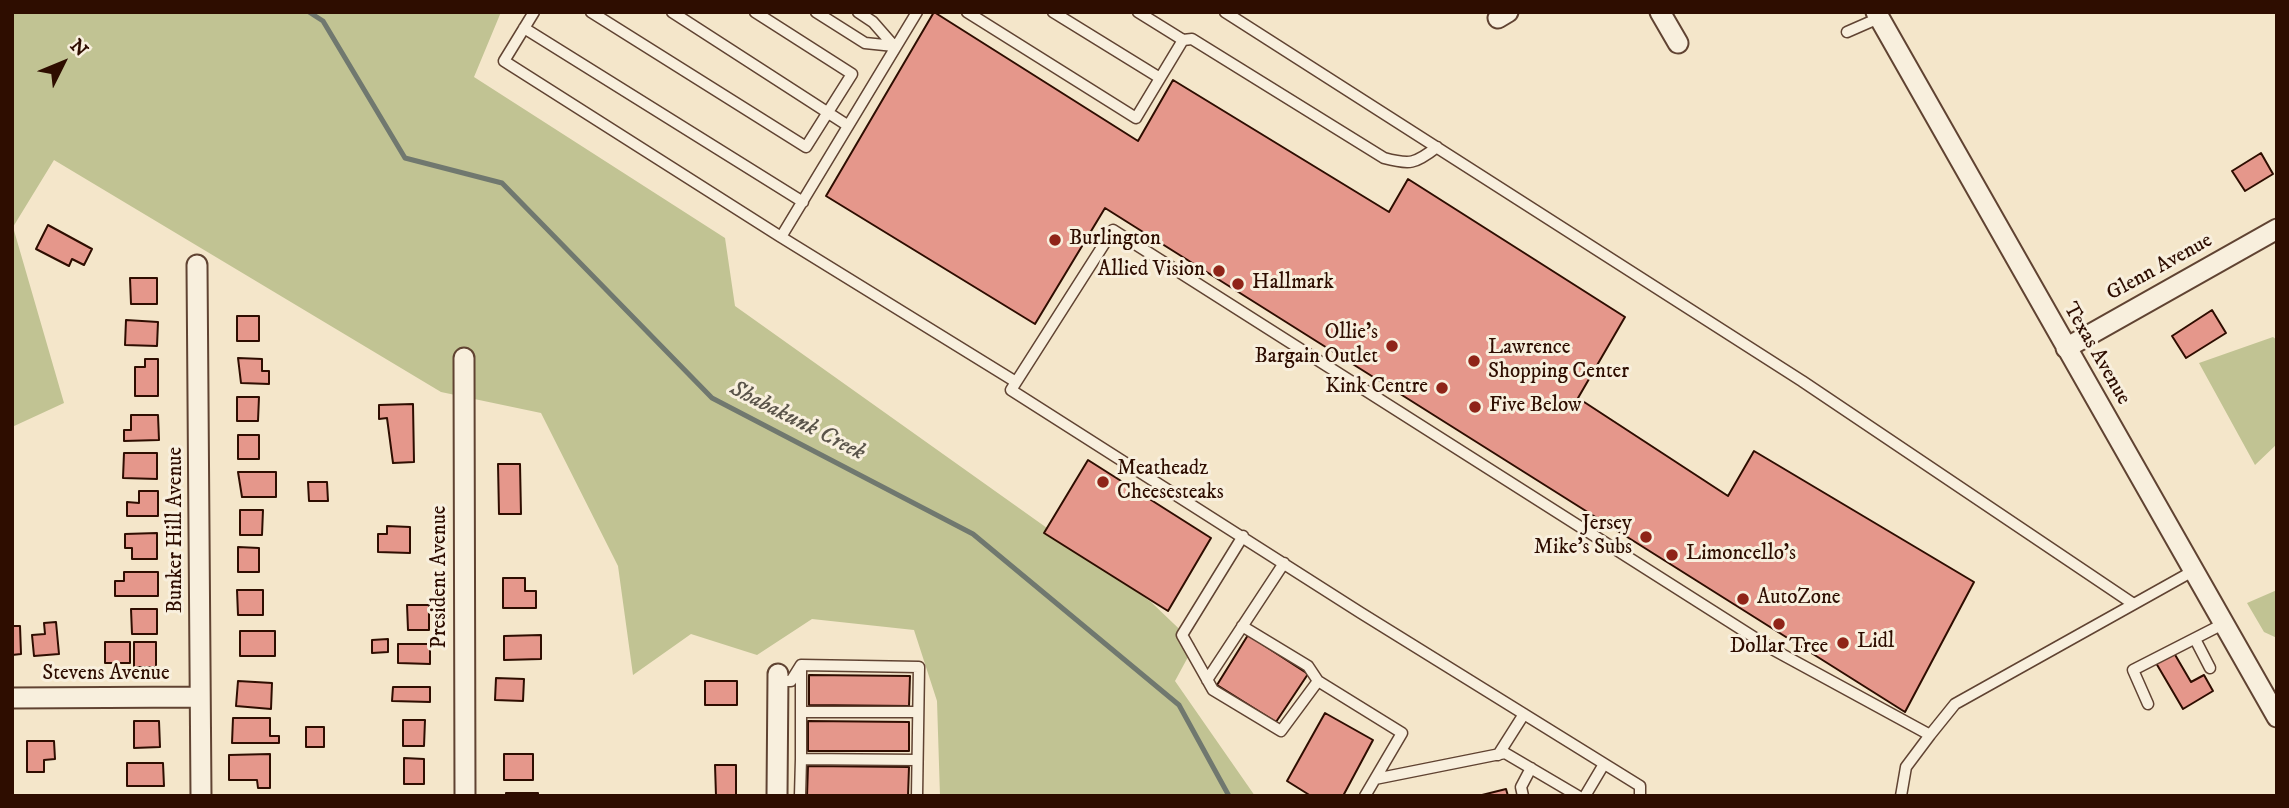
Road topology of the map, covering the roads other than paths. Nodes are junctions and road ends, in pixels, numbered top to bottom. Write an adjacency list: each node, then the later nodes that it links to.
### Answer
1 (534, 12): 14 (lane)
2 (591, 12): 20 (lane)
3 (672, 12): 20 (lane)
4 (755, 12): 20 (lane)
5 (816, 12): 18 (lane)
6 (858, 12): 18 (lane)
7 (917, 12): 18 (lane)
8 (967, 12): 19 (lane)
9 (1053, 12): 19 (lane)
10 (1138, 12): 16 (lane)
11 (1225, 12): 22 (lane)
12 (1660, 12): 17 (street)
13 (1881, 14): 15 (lane); 27 (street, Texas Avenue)
14 (524, 28): 23 (lane); 25 (lane)
15 (1847, 32)
16 (1182, 40): 19 (lane); 22 (lane)
17 (1678, 43)
18 (894, 46): 21 (lane)
19 (1160, 78)
20 (828, 112): 21 (lane)
21 (848, 125): 23 (lane)
22 (1437, 147): 33 (lane)
23 (803, 202): 25 (lane)
24 (2277, 229): 27 (street, Glenn Avenue)
25 (781, 237): 29 (lane)
26 (197, 265): 42 (street, Bunker Hill Avenue)
27 (2066, 348): 32 (street, Texas Avenue)
28 (464, 358): 57 (street, President Avenue)
29 (1016, 382): 30 (lane); 49 (lane)
30 (1242, 536): 31 (lane); 40 (lane)
31 (1284, 563): 35 (lane); 47 (lane)
32 (2193, 571): 33 (lane); 34 (street, Texas Avenue)
33 (2132, 603): 49 (lane)
34 (2223, 624): 36 (lane); 48 (street, Texas Avenue)
35 (1242, 626): 40 (lane); 41 (lane)
36 (2195, 639): 38 (lane); 44 (lane)
37 (802, 665): 39 (lane); 45 (lane); 46 (lane)
38 (2210, 668)
39 (778, 678): 58 (street)
40 (1207, 680): 41 (lane)
41 (1318, 681): 55 (lane)
42 (200, 697): 43 (street, Stevens Avenue); 56 (street, Bunker Hill Avenue)
43 (12, 698)
44 (2148, 704)
45 (801, 712): 46 (lane); 51 (lane)
46 (918, 712): 52 (lane)
47 (1524, 714): 50 (lane); 53 (lane)
48 (2277, 717)
49 (1930, 735): 66 (lane)
50 (1498, 755): 54 (lane); 55 (lane)
51 (801, 759): 52 (lane); 59 (lane)
52 (917, 760): 60 (lane)
53 (1604, 764): 64 (lane); 65 (lane)
54 (1531, 768): 62 (lane); 63 (lane)
55 (1375, 779): 61 (lane)
56 (201, 796)
57 (465, 796)
58 (777, 796)
59 (800, 796)
60 (917, 796)
61 (1365, 796)
62 (1523, 796)
63 (1578, 796)
64 (1585, 796)
65 (1640, 796)
66 (1901, 796)

